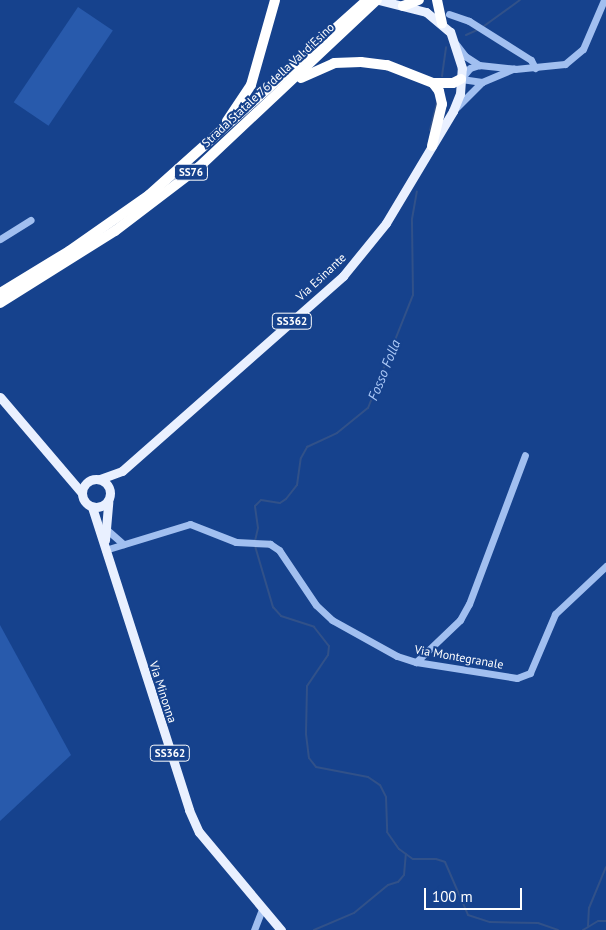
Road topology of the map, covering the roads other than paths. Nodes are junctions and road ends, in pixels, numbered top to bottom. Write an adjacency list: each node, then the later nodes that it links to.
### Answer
1 (275, 0): 21 (highway)
2 (367, 0): 8 (highway, Strada Statale 76 della Val d'Esino / SS76)
3 (378, 0): 7 (main road, SS362); 8 (highway, Strada Statale 76 della Val d'Esino / SS76)
4 (419, 0): 7 (highway)
5 (438, 0): 10 (highway)
6 (604, 0): 13 (street)
7 (403, 6): 10 (main road, SS362)
8 (358, 13): 18 (highway, Strada Statale 76 della Val d'Esino / SS76); 21 (highway, Strada Statale 76 della Val d'Esino / SS76)
9 (449, 14): 13 (street)
10 (442, 23): 11 (main road, SS362)
11 (455, 43): 12 (street); 15 (main road, SS362)
12 (479, 65): 14 (street); 15 (street)
13 (535, 68): 14 (street)
14 (515, 69): 16 (street)
15 (461, 79): 16 (street); 17 (highway); 19 (main road, Via Esinante / SS362)
16 (482, 82): 19 (street)
17 (433, 83): 18 (highway); 20 (highway)
18 (282, 91): 25 (highway, Strada Statale 76 della Val d'Esino / SS76)
19 (454, 111): 20 (main road, Via Esinante / SS362)
20 (432, 146): 28 (main road, Via Esinante / SS362)
21 (149, 195): 24 (highway, Strada Statale 76 della Val d'Esino / SS76)
22 (31, 220): 23 (street)
23 (0, 239)
24 (0, 293)
25 (0, 303)
26 (0, 397): 29 (main road)
27 (525, 455): 39 (street)
28 (122, 471): 30 (main road, Via Esinante / SS362); 33 (main road, Via Esinante / SS362)
29 (70, 478): 31 (main road); 32 (main road)
30 (100, 480): 31 (main road, SS362); 33 (main road)
31 (89, 481): 32 (main road)
32 (82, 493): 34 (main road, SS362)
33 (109, 498): 34 (main road); 35 (main road, Via Minonna / SS362)
34 (92, 507): 37 (main road, Via Minonna / SS362)
35 (106, 529): 36 (street); 37 (main road, Via Minonna / SS362)
36 (123, 544): 37 (street, Via Montegranale); 39 (street, Via Montegranale)
37 (105, 550): 40 (main road, Via Minonna / SS362)
38 (606, 566): 39 (street, Via Montegranale)
39 (416, 662)
40 (262, 909): 41 (street); 42 (main road, Via Minonna / SS362)
41 (254, 930)
42 (281, 930)

